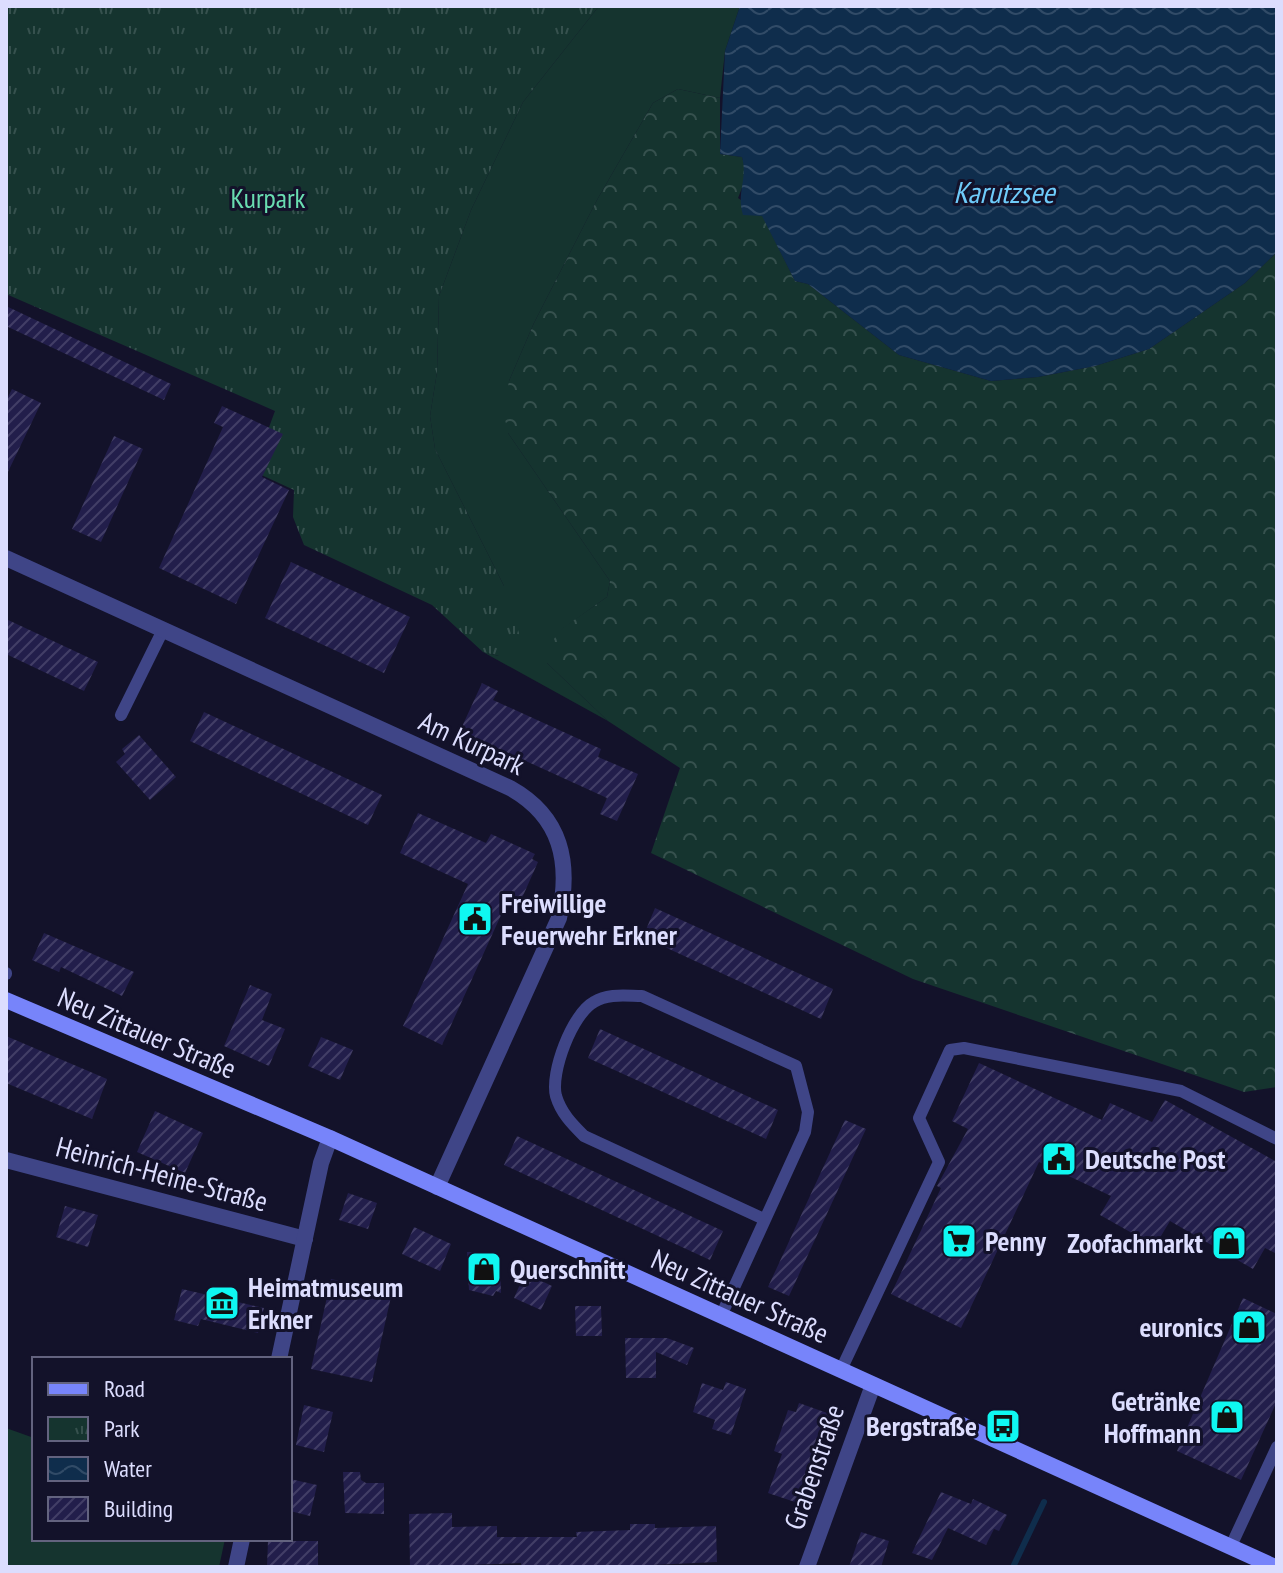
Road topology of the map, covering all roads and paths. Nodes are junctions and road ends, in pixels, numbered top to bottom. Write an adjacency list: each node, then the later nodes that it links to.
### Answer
1 (6, 558): 2 (street, Am Kurpark)
2 (163, 630): 3 (lane); 8 (street, Am Kurpark)
3 (121, 715)
4 (6, 1000): 5 (main road, Neu Zittauer Straße)
5 (330, 1138): 8 (main road, Neu Zittauer Straße); 10 (street)
6 (1277, 1139): 13 (lane)
7 (6, 1160): 10 (street, Heinrich-Heine-Straße)
8 (437, 1187): 11 (main road, Neu Zittauer Straße)
9 (764, 1219): 9 (lane); 11 (lane)
10 (305, 1239): 12 (street)
11 (721, 1316): 13 (main road, Neu Zittauer Straße)
12 (279, 1357)
13 (841, 1370): 14 (main road, Neu Zittauer Straße)
14 (873, 1385): 17 (main road, Neu Zittauer Straße); 19 (street, Grabenstraße)
15 (1277, 1447): 17 (lane)
16 (242, 1541): 18 (street)
17 (1231, 1546): 20 (main road, Neu Zittauer Straße)
18 (236, 1567)
19 (807, 1567)
20 (1275, 1567)

